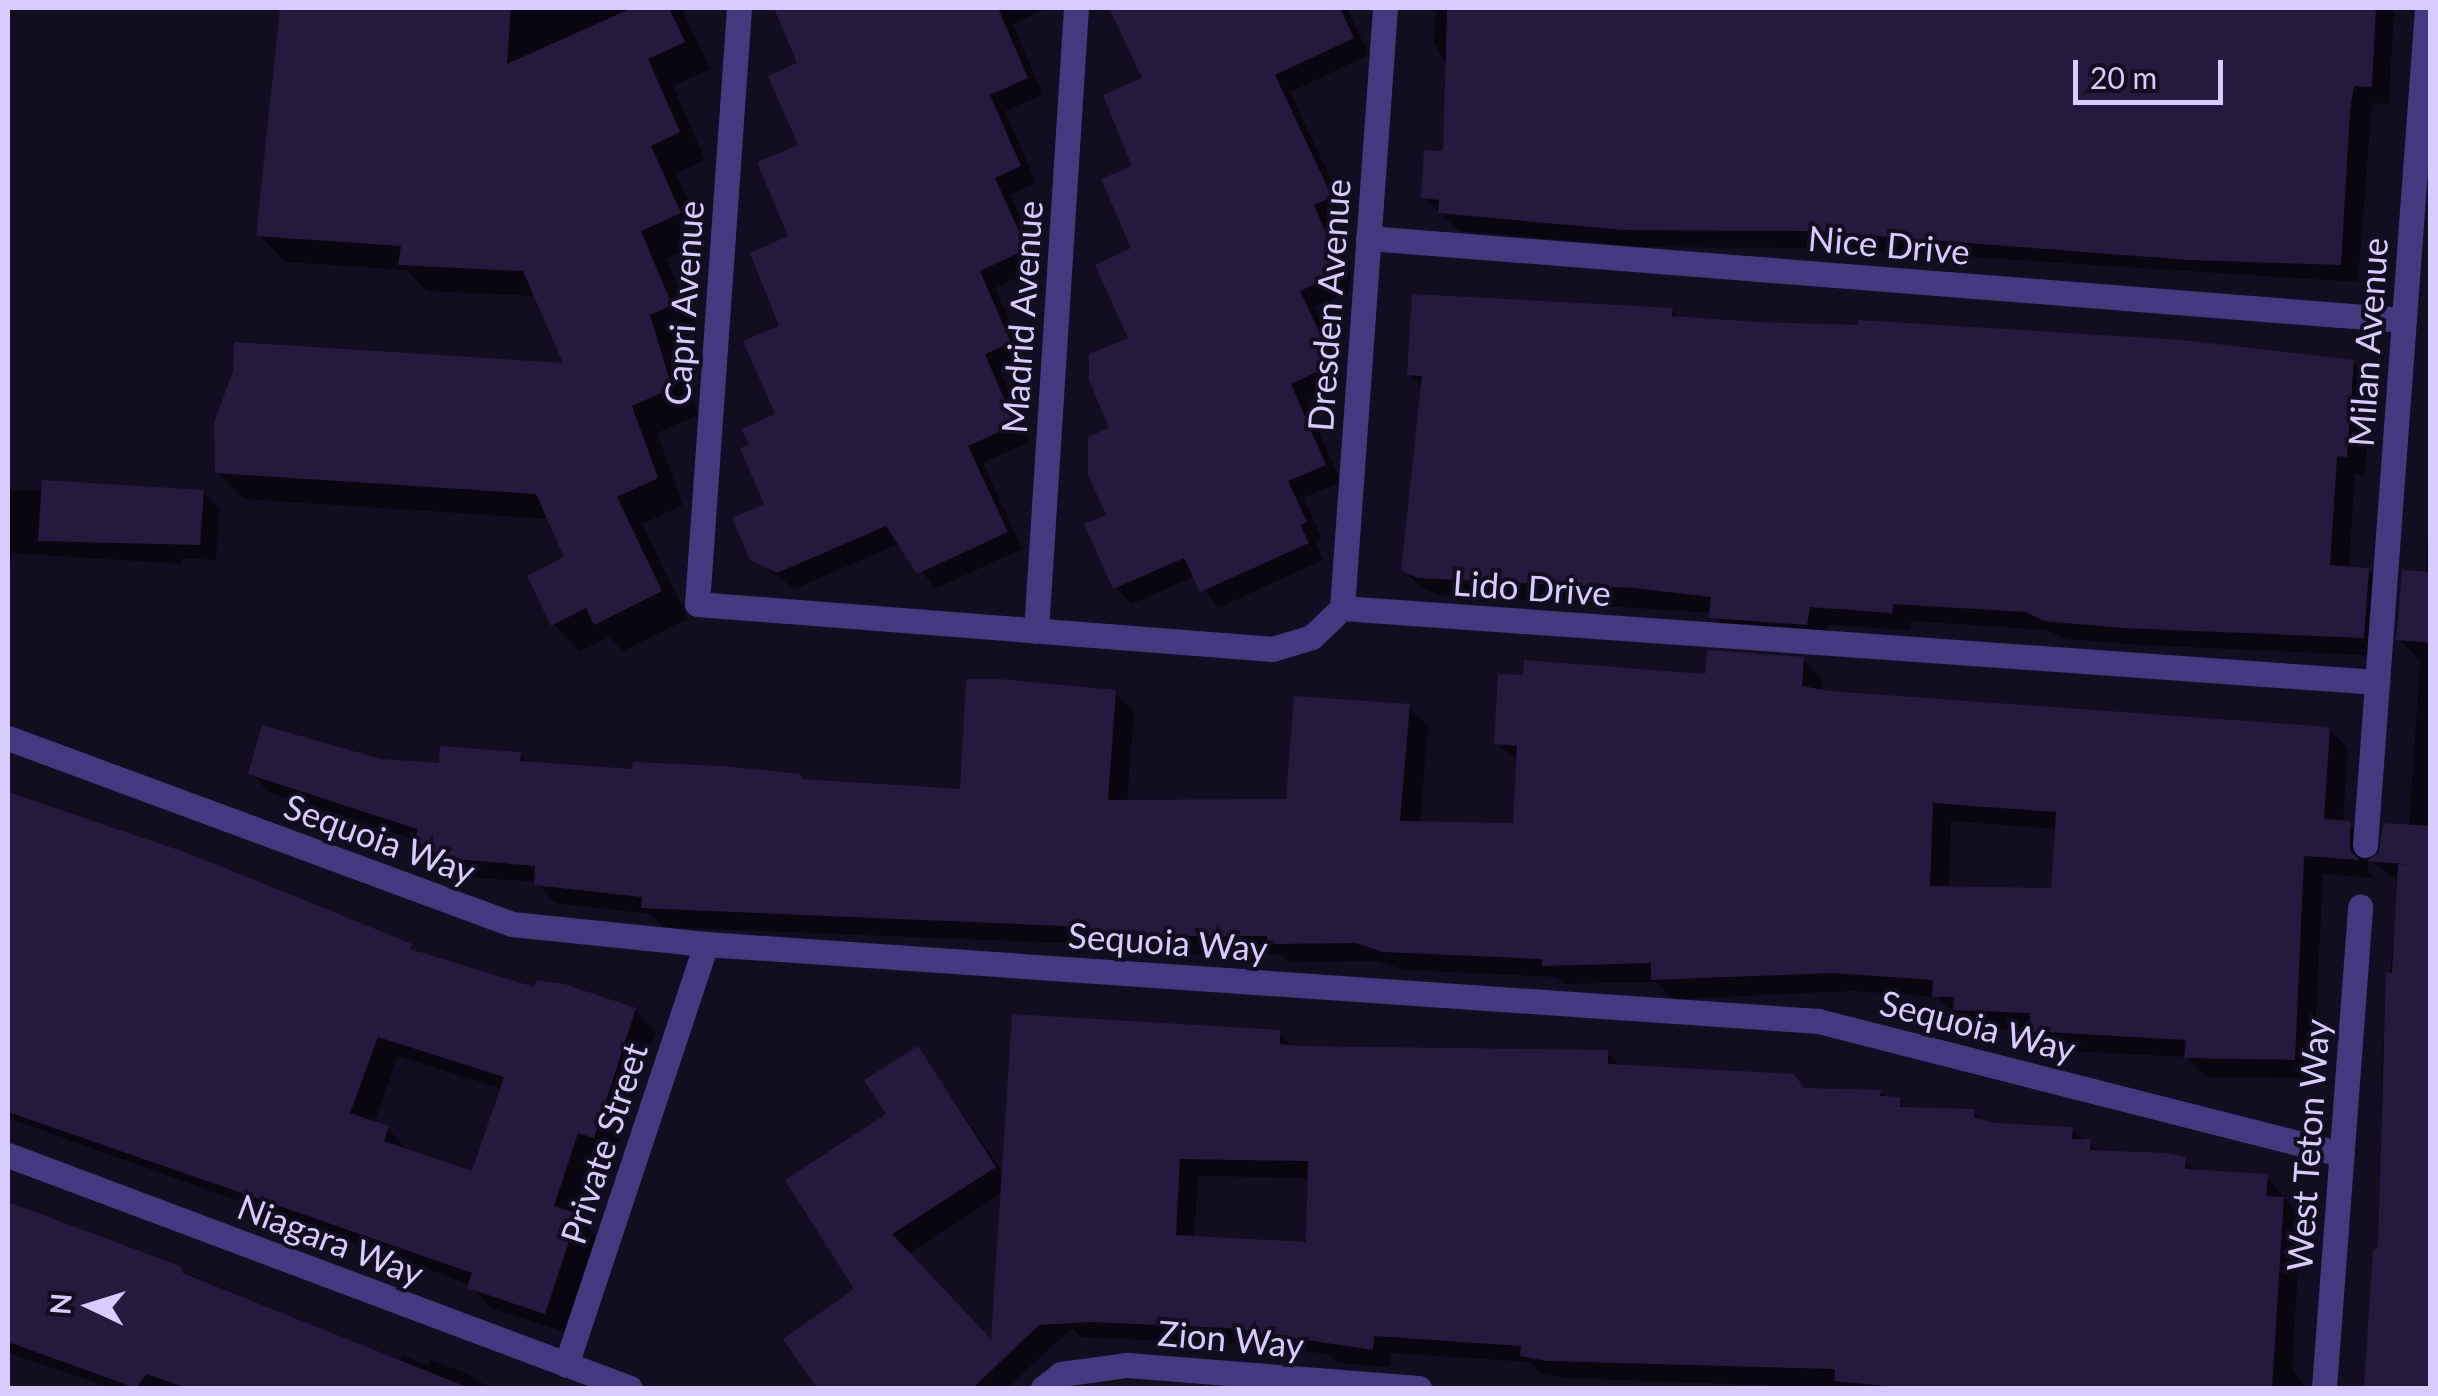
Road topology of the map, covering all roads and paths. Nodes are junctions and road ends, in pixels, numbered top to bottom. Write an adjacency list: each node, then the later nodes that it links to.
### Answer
1 (739, 8): 8 (street, Capri Avenue)
2 (1076, 8): 8 (street, Madrid Avenue)
3 (1384, 8): 5 (street, Dresden Avenue)
4 (2427, 8): 6 (street, Milan Avenue)
5 (1368, 238): 6 (street, Nice Drive); 7 (street, Dresden Avenue)
6 (2404, 320): 9 (street, Milan Avenue)
7 (1342, 608): 8 (street); 9 (street, Lido Drive)
8 (1036, 631)
9 (2377, 682): 11 (street)
10 (8, 738): 13 (street, Sequoia Way)
11 (2365, 845)
12 (2360, 906): 15 (street, West Teton Way)
13 (706, 944): 15 (street, Sequoia Way); 16 (street, Private Street)
14 (8, 1154): 16 (street, Niagara Way)
15 (2342, 1154): 20 (street, West Teton Way)
16 (566, 1365): 17 (street, Niagara Way)
17 (630, 1388)
18 (1042, 1388): 19 (street, Zion Way)
19 (1418, 1388)
20 (2324, 1388)

